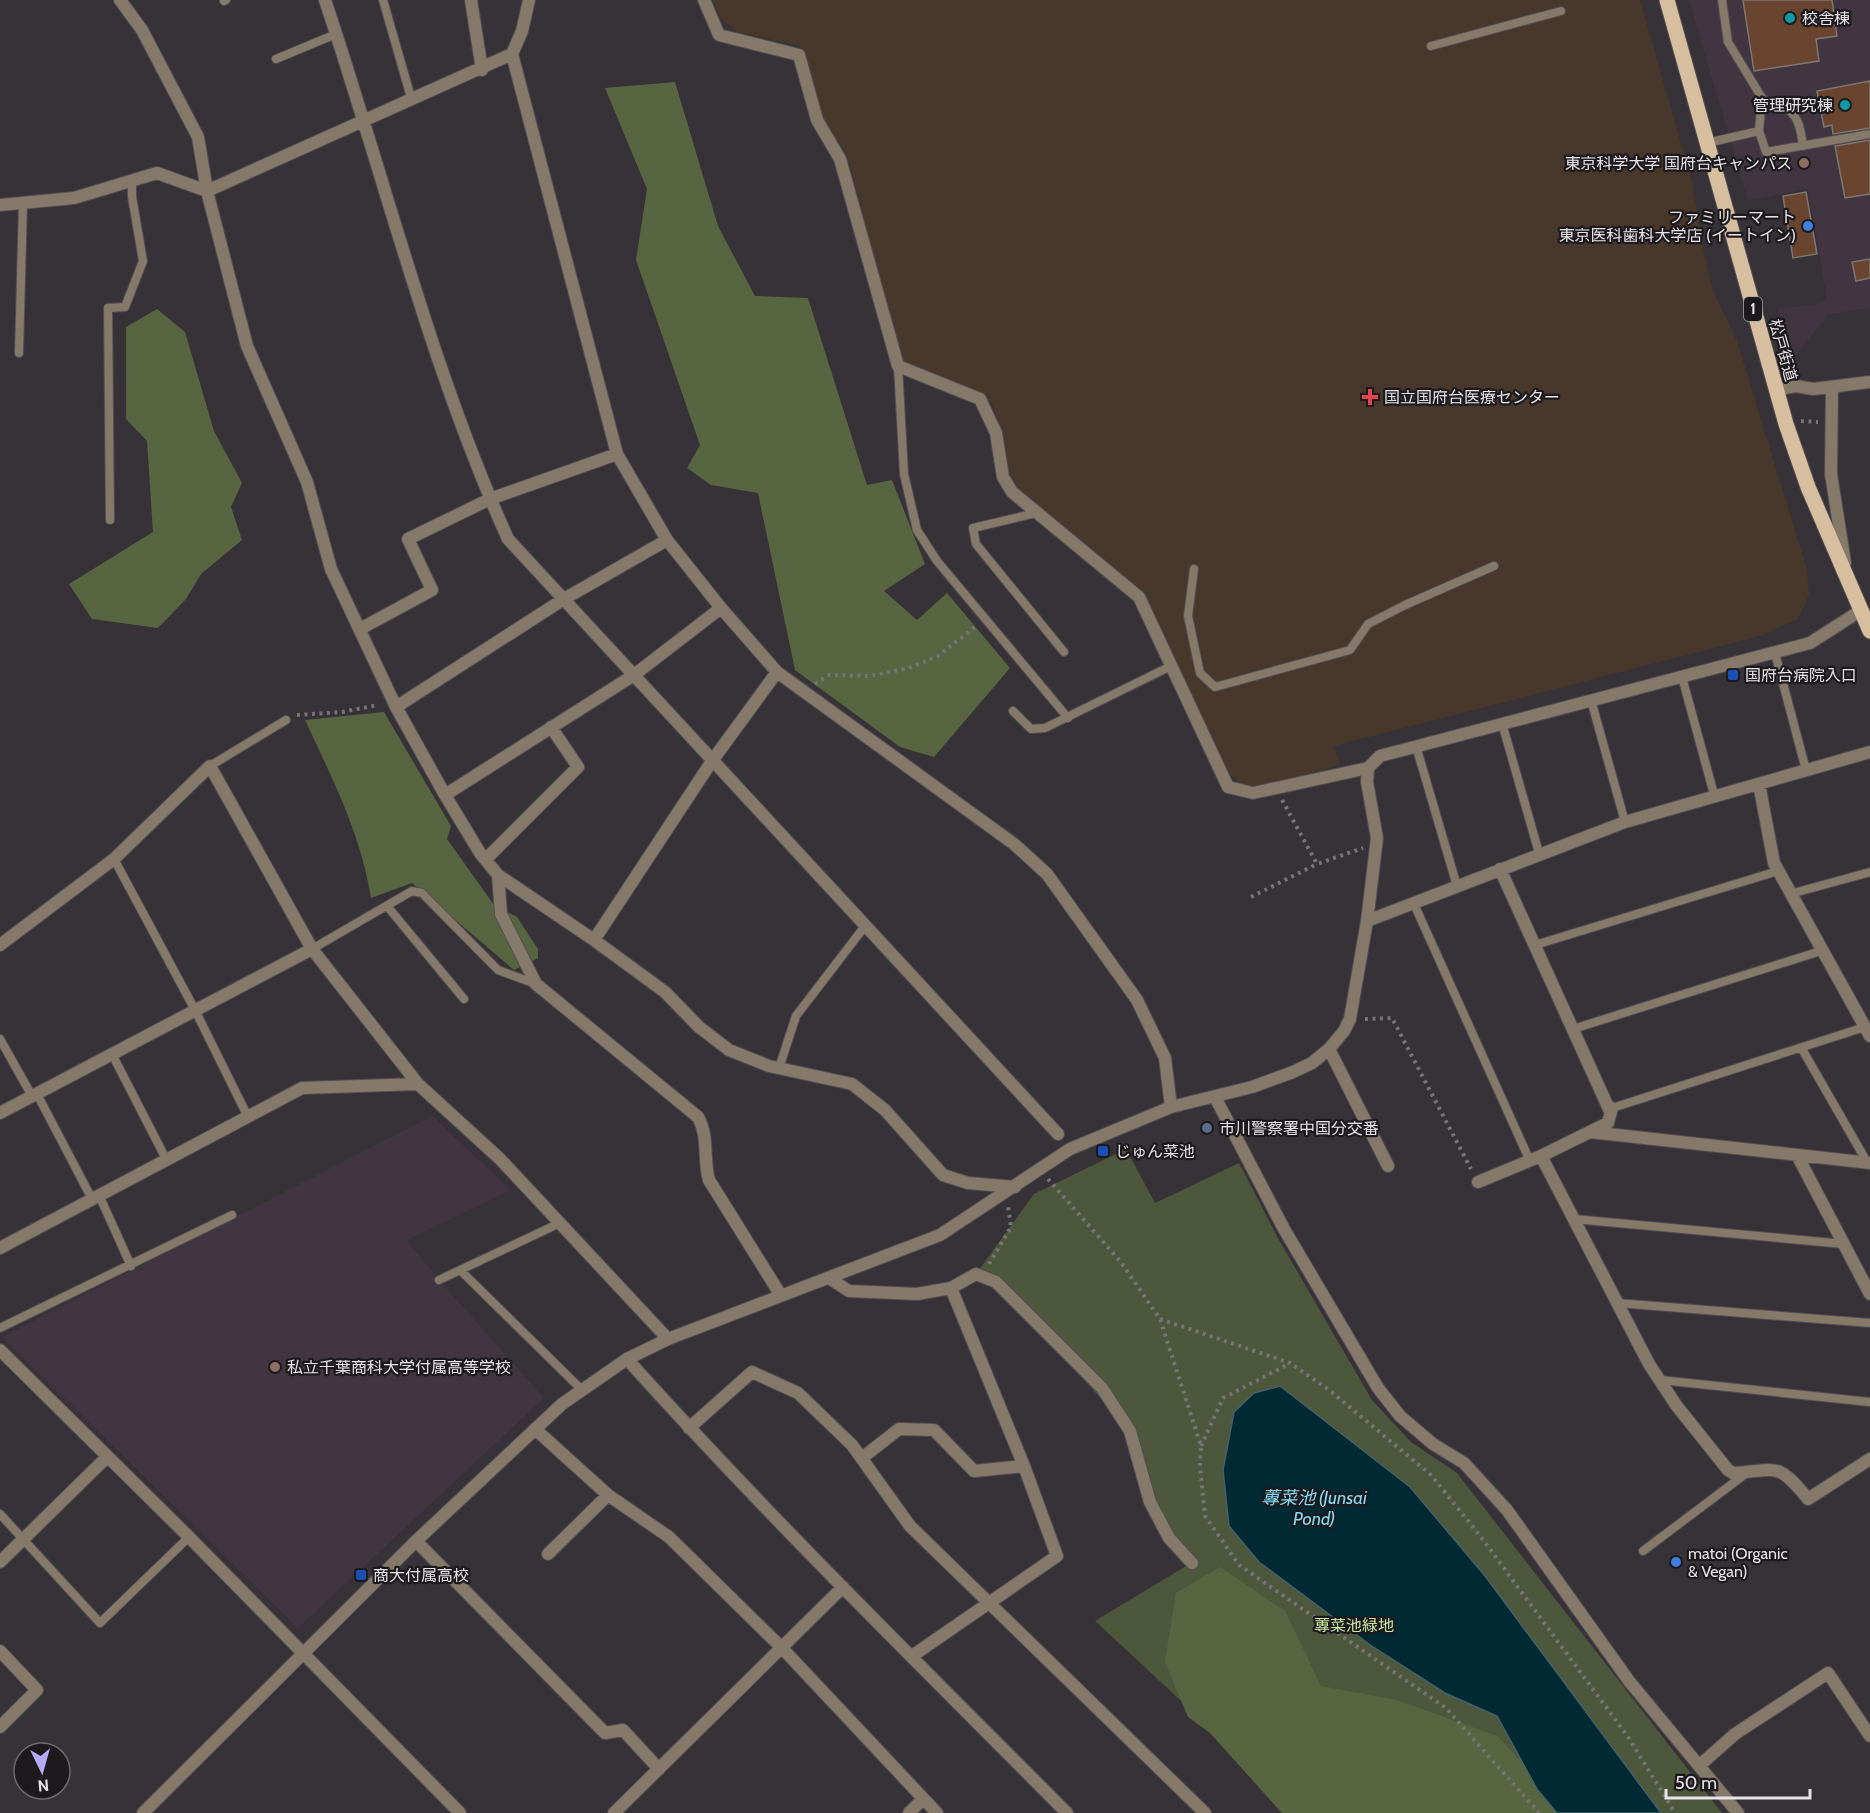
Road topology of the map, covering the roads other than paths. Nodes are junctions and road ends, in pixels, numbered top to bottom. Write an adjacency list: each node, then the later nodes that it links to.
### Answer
1 (120, 0): 23 (street)
2 (325, 0): 10 (street)
3 (383, 0): 16 (lane)
4 (471, 0): 14 (street)
5 (529, 0): 12 (street)
6 (704, 0): 27 (street)
7 (1667, 0): 20 (main road, 松戸街道 / 1)
8 (1722, 0): 15 (lane)
9 (1561, 11): 11 (lane)
10 (336, 34): 13 (lane); 17 (street)
11 (1431, 45)
12 (512, 54): 14 (street); 31 (street)
13 (276, 59)
14 (482, 70): 16 (street)
15 (1762, 98): 18 (lane); 21 (lane)
16 (412, 101): 17 (street)
17 (366, 121): 23 (street); 32 (street)
18 (1759, 131): 20 (lane); 21 (lane)
19 (1870, 134): 21 (lane)
20 (1707, 143): 30 (main road, 松戸街道 / 1)
21 (1803, 146)
22 (132, 180): 23 (street); 24 (street); 34 (lane)
23 (207, 191): 42 (street)
24 (23, 203): 25 (street); 26 (lane)
25 (0, 205)
26 (19, 353)
27 (898, 366): 33 (street); 53 (lane)
28 (1870, 382): 29 (street)
29 (1832, 388): 30 (street); 38 (street)
30 (1775, 390): 38 (main road, 松戸街道 / 1)
31 (617, 454): 32 (street); 35 (street)
32 (490, 499): 39 (street); 42 (street)
33 (1036, 513): 44 (lane); 46 (street)
34 (110, 520)
35 (667, 540): 39 (street); 40 (street)
36 (1494, 566): 37 (lane)
37 (1194, 569)
38 (1851, 590): 41 (main road, 松戸街道 / 1)
39 (564, 599): 48 (street); 51 (street)
40 (721, 608): 47 (street); 48 (street)
41 (1860, 611): 43 (main road, 松戸街道 / 1); 45 (street)
42 (360, 629): 51 (street)
43 (1870, 631)
44 (1064, 652)
45 (1775, 653): 49 (street); 62 (lane)
46 (1171, 666): 53 (lane); 61 (street)
47 (777, 672): 59 (street); 98 (street)
48 (634, 675): 56 (street); 59 (street)
49 (1682, 677): 50 (street); 65 (lane)
50 (1591, 700): 55 (street); 66 (lane)
51 (395, 704): 64 (street)
52 (1013, 711): 53 (lane)
53 (1068, 718)
54 (286, 720): 60 (lane)
55 (1502, 723): 57 (street); 67 (lane)
56 (551, 727): 64 (street); 69 (street)
57 (1416, 746): 61 (street); 74 (lane)
58 (1870, 752): 62 (street)
59 (712, 761): 79 (street); 80 (street)
60 (210, 766): 68 (street); 83 (street)
61 (1368, 768): 78 (street)
62 (1806, 770): 63 (street)
63 (1759, 784): 65 (street); 71 (street)
64 (444, 795): 69 (street)
65 (1715, 798): 66 (street)
66 (1625, 822): 67 (street)
67 (1539, 854): 70 (street)
68 (114, 859): 81 (street); 87 (lane)
69 (486, 859): 73 (street)
70 (1500, 869): 74 (street); 82 (street)
71 (1778, 871): 75 (street); 82 (lane)
72 (1870, 872): 75 (lane)
73 (498, 875): 80 (street); 85 (street)
74 (1457, 886): 76 (street)
75 (1790, 894): 84 (street)
76 (1414, 904): 78 (street); 105 (lane)
77 (387, 906): 83 (lane); 85 (lane); 86 (lane)
78 (1367, 921): 91 (street)
79 (865, 926): 94 (lane); 103 (street)
80 (594, 940): 94 (street)
81 (0, 945)
82 (1535, 945): 88 (street)
83 (312, 949): 87 (street); 95 (street)
84 (1824, 950): 88 (lane); 89 (street)
85 (536, 984): 122 (street)
86 (464, 999)
87 (195, 1010): 93 (street); 101 (lane)
88 (1573, 1029): 99 (street)
89 (1868, 1031): 92 (lane)
90 (0, 1039): 96 (lane)
91 (1329, 1049): 97 (street); 108 (street)
92 (1802, 1049): 99 (lane); 107 (lane)
93 (112, 1054): 96 (street); 106 (lane)
94 (779, 1068): 110 (street)
95 (418, 1084): 101 (street); 114 (street)
96 (35, 1095): 100 (street); 111 (lane)
97 (1215, 1097): 98 (street); 157 (street)
98 (1171, 1107): 110 (street)
99 (1611, 1108): 102 (street)
100 (0, 1113)
101 (248, 1117): 106 (street)
102 (1590, 1132): 104 (street); 105 (street)
103 (1058, 1134)
104 (1797, 1155): 107 (street); 115 (street)
105 (1536, 1158): 109 (street); 113 (street)
106 (166, 1159): 111 (street)
107 (1868, 1163)
108 (1388, 1166)
109 (1478, 1182)
110 (1011, 1190): 119 (street)
111 (96, 1197): 116 (street); 117 (lane)
112 (232, 1215): 117 (lane)
113 (1574, 1219): 115 (lane); 124 (street)
114 (560, 1223): 118 (lane); 127 (street)
115 (1844, 1244): 123 (street)
116 (0, 1248)
117 (131, 1266): 126 (lane)
118 (461, 1271): 120 (lane); 131 (lane)
119 (829, 1278): 121 (street); 122 (street)
120 (439, 1280)
121 (951, 1288): 138 (street); 148 (street)
122 (780, 1294): 127 (street)
123 (1870, 1294)
124 (1617, 1303): 125 (lane); 130 (street)
125 (1870, 1323)
126 (0, 1328)
127 (668, 1339): 129 (street)
128 (0, 1350): 135 (street)
129 (627, 1359): 131 (street); 133 (street)
130 (1660, 1380): 132 (lane); 139 (street)
131 (581, 1389): 134 (street)
132 (1870, 1402)
133 (689, 1428): 136 (street); 149 (street)
134 (535, 1429): 140 (street); 144 (street)
135 (107, 1456): 142 (street); 143 (street)
136 (862, 1458): 138 (street); 150 (street)
137 (1870, 1459): 139 (street)
138 (1024, 1466): 150 (street)
139 (1748, 1472): 145 (lane)
140 (608, 1495): 146 (street); 151 (street)
141 (0, 1514): 143 (lane)
142 (189, 1537): 143 (lane); 153 (street)
143 (23, 1539): 147 (street)
144 (416, 1540): 153 (street); 158 (street)
145 (1643, 1551)
146 (548, 1554)
147 (0, 1562)
148 (1192, 1563)
149 (843, 1587): 151 (street); 154 (street)
150 (988, 1604): 154 (street); 166 (street)
151 (782, 1648): 158 (street); 159 (street)
152 (0, 1652): 155 (street)
153 (304, 1653): 160 (street); 161 (street)
154 (912, 1656): 165 (street)
155 (0, 1727)
156 (1870, 1736): 157 (street)
157 (1700, 1765): 167 (street)
158 (659, 1769): 162 (street)
159 (924, 1799): 163 (street); 164 (street)
160 (143, 1813)
161 (460, 1813)
162 (614, 1813)
163 (909, 1813)
164 (937, 1813)
165 (1067, 1813)
166 (1205, 1813)
167 (1738, 1813)

